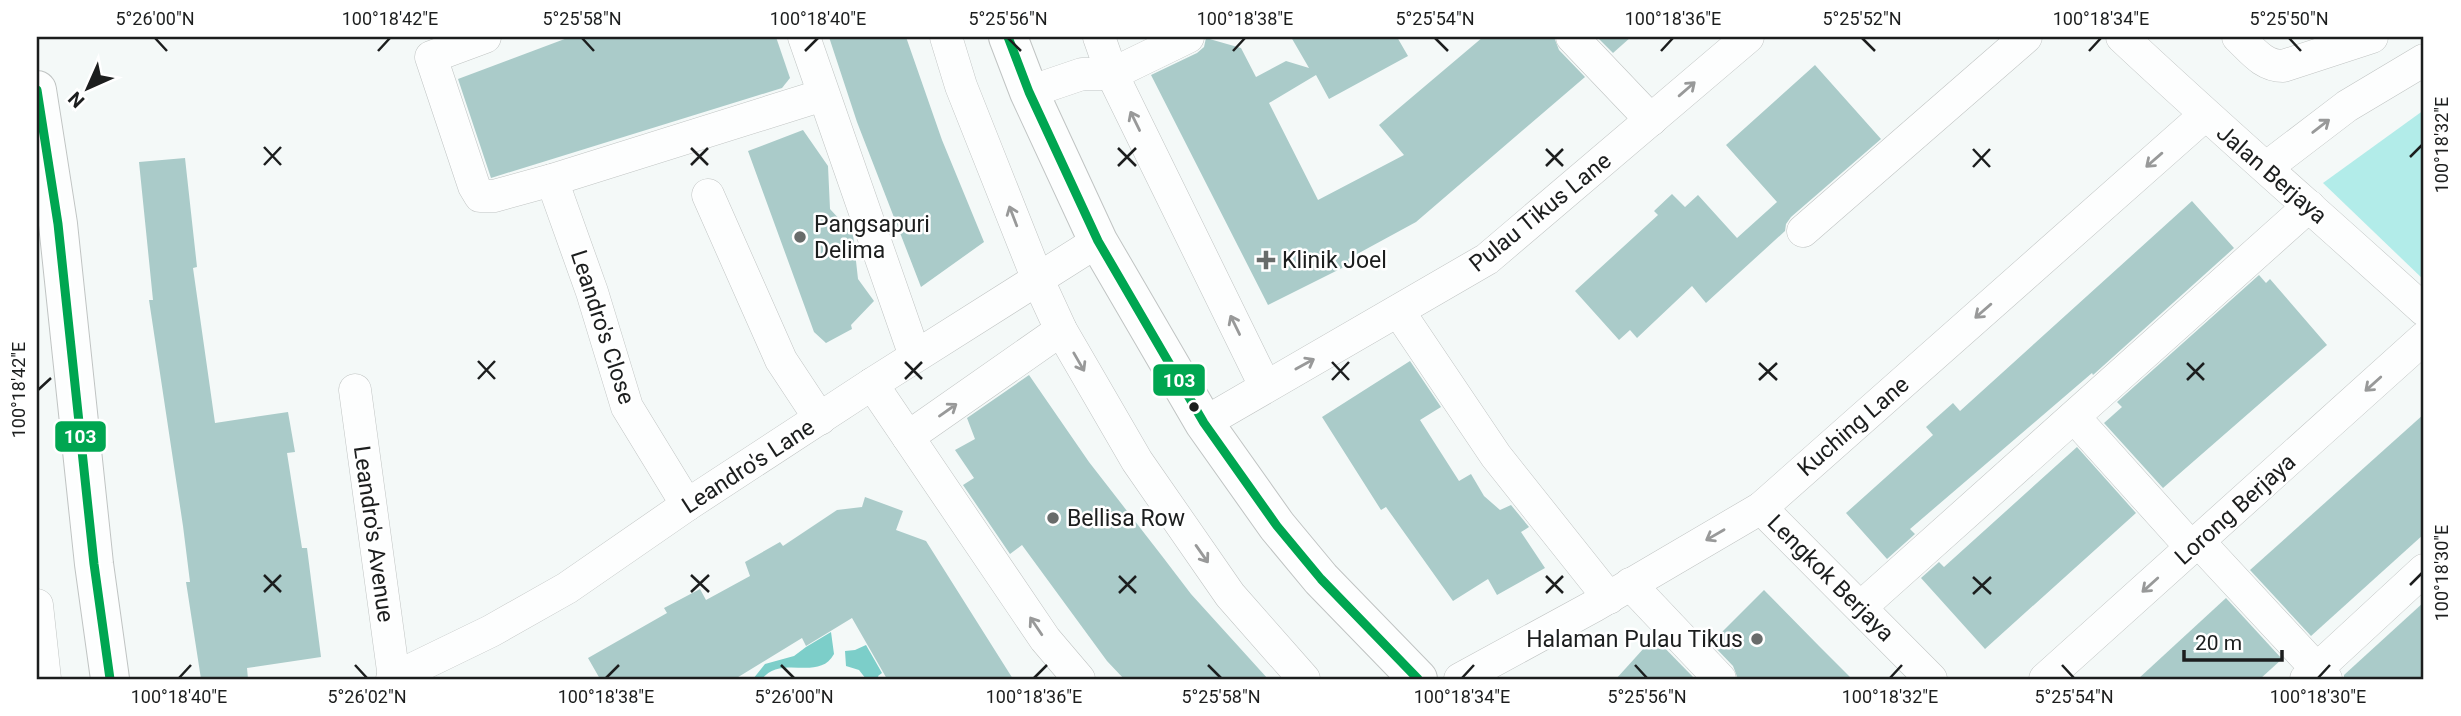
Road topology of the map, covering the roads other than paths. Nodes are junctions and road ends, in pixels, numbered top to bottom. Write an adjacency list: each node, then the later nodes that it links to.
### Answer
1 (485, 37): 21 (street)
2 (804, 37): 17 (street)
3 (946, 37): 26 (street, one-way to 3)
4 (1008, 37): 16 (main road)
5 (1099, 37): 14 (street)
6 (1188, 37): 14 (street)
7 (1572, 37): 19 (street)
8 (1748, 37): 19 (street, Pulau Tikus Lane, one-way to 8)
9 (2026, 37): 24 (street)
10 (2122, 37): 18 (street, Jalan Berjaya)
11 (2238, 37): 12 (street)
12 (2372, 37)
13 (2424, 60): 20 (street, one-way to 13)
14 (1112, 74): 16 (street); 33 (street, one-way to 14)
15 (37, 90): 49 (main road)
16 (1029, 92): 25 (main road)
17 (823, 95): 21 (street); 31 (street)
18 (2205, 115): 20 (street, Jalan Berjaya); 40 (street, Kuching Lane, one-way to 40)
19 (1651, 120): 28 (street, Pulau Tikus Lane)
20 (2267, 167): 23 (street, Jalan Berjaya)
21 (552, 180): 39 (street, Leandro's Close)
22 (709, 195): 36 (street)
23 (2309, 206): 27 (street, Jalan Berjaya); 35 (street)
24 (1803, 231)
25 (1098, 241): 26 (street, Leandro's Lane); 37 (main road)
26 (1038, 280): 29 (street); 31 (street, Leandro's Lane)
27 (2424, 310)
28 (1399, 312): 33 (street, Pulau Tikus Lane, one-way to 28); 43 (street)
29 (1061, 331): 38 (street, one-way to 29); 52 (street, one-way to 52)
30 (2424, 338): 41 (street, Lorong Berjaya, one-way to 41)
31 (915, 356): 32 (street, Leandro's Lane)
32 (872, 384): 36 (street, Leandro's Lane); 38 (street)
33 (1265, 386): 37 (street, Pulau Tikus Lane)
34 (355, 390): 50 (street, Leandro's Avenue)
35 (2074, 417): 41 (street); 45 (street)
36 (820, 419): 39 (street, Leandro's Lane)
37 (1204, 423): 53 (main road)
38 (908, 437): 51 (street, one-way to 38)
39 (687, 505): 50 (street, Leandro's Lane)
40 (1761, 508): 43 (street, Kuching Lane, one-way to 43); 45 (street, Lengkok Berjaya)
41 (2195, 544): 47 (street); 57 (street, Lorong Berjaya, one-way to 57)
42 (2424, 570): 47 (street)
43 (1620, 591): 46 (street, Kuching Lane); 55 (street)
44 (37, 604): 48 (street)
45 (1861, 607): 56 (street, Lengkok Berjaya)
46 (1504, 670): 54 (street, Kuching Lane)
47 (2316, 676)
48 (45, 679)
49 (110, 679)
50 (393, 679)
51 (1079, 679)
52 (1304, 679)
53 (1418, 679)
54 (1460, 679)
55 (1720, 679)
56 (1931, 679)
57 (2045, 679)

